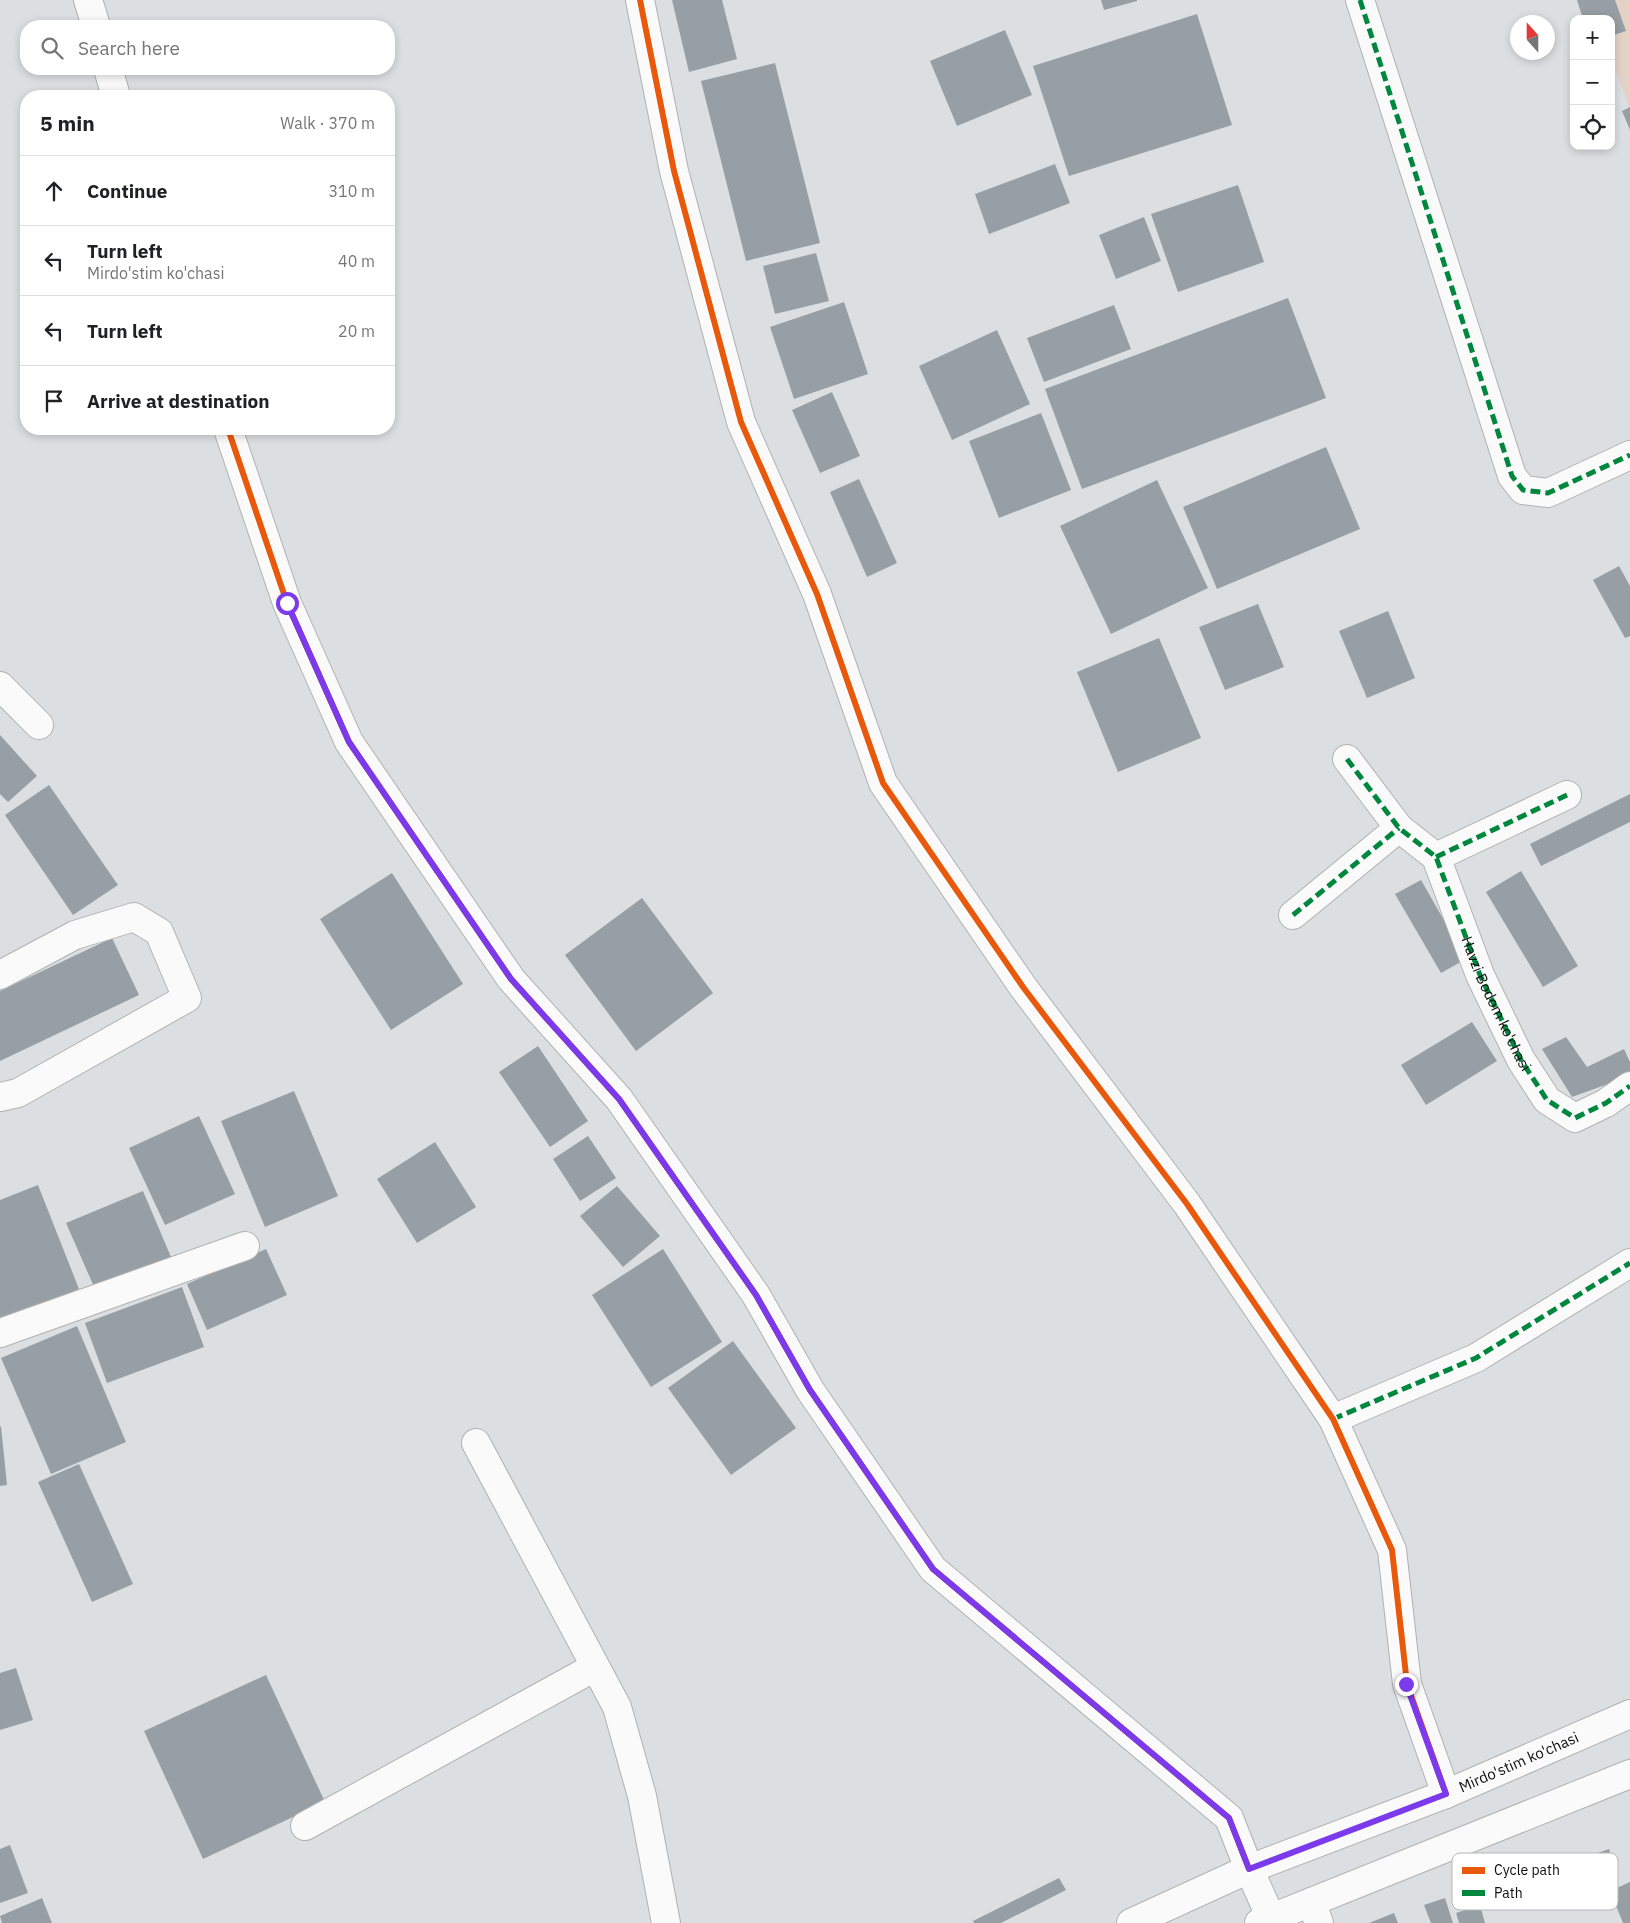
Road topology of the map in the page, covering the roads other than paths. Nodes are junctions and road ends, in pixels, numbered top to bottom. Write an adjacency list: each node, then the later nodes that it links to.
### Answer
1 (88, 0): 4 (street)
2 (640, 0): 22 (street)
3 (1360, 0): 8 (street)
4 (94, 20)
5 (110, 75): 6 (street)
6 (114, 90)
7 (230, 435): 29 (street)
8 (1630, 455)
9 (0, 686): 10 (street)
10 (39, 725)
11 (1347, 759): 13 (street)
12 (1567, 795): 14 (street)
13 (1399, 828): 14 (street); 15 (street)
14 (1436, 857): 17 (street, Havzi Bodom ko'chasi)
15 (1293, 915)
16 (0, 975): 18 (street)
17 (1630, 1086)
18 (0, 1096)
19 (245, 1246): 21 (street)
20 (1630, 1263): 22 (street)
21 (0, 1333)
22 (1333, 1419): 27 (street)
23 (476, 1443): 24 (street)
24 (595, 1667): 28 (street); 32 (street)
25 (1630, 1714): 27 (street, Mirdo'stim ko'chasi)
26 (1630, 1774): 30 (street)
27 (1446, 1794): 29 (street, Mirdo'stim ko'chasi)
28 (305, 1826)
29 (1249, 1869): 31 (street); 33 (street, Mirdo'stim ko'chasi)
30 (1315, 1912): 31 (street)
31 (1265, 1921)
32 (666, 1923)
33 (1130, 1923)

